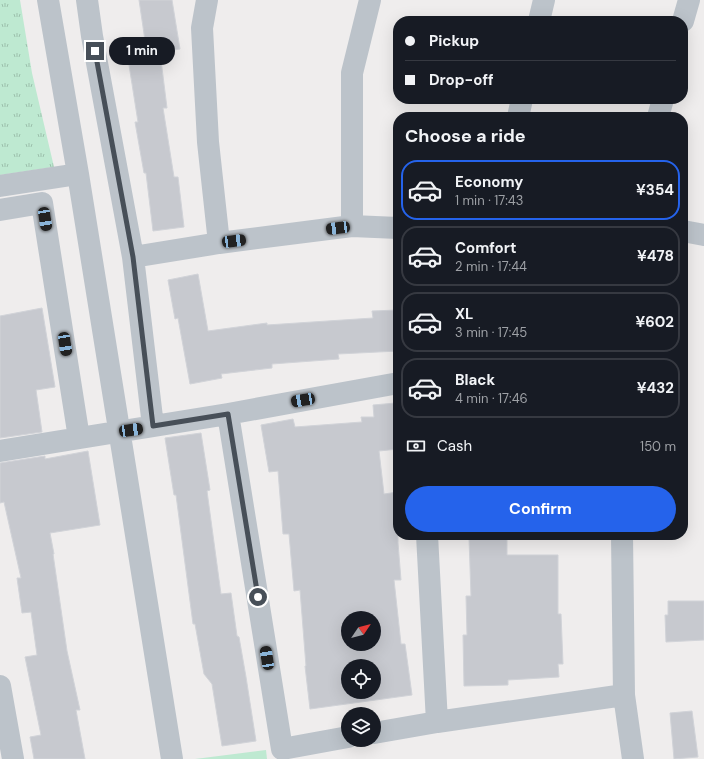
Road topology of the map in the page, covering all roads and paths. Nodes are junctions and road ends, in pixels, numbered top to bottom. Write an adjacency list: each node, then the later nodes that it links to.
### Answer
1 (48, 0): 9 (street)
2 (87, 0): 17 (street)
3 (207, 0): 16 (street)
4 (370, 0): 12 (street)
5 (544, 0): 7 (street)
6 (688, 0): 8 (street)
7 (540, 16)
8 (684, 16)
9 (78, 174): 10 (street); 21 (street)
10 (0, 186)
11 (0, 210): 22 (street)
12 (352, 226): 13 (street); 16 (street)
13 (393, 228)
14 (688, 232): 15 (street)
15 (704, 235)
16 (219, 243): 17 (street)
17 (133, 257): 20 (street)
18 (393, 384): 19 (street)
19 (228, 414): 20 (street); 30 (street)
20 (153, 426): 21 (street)
21 (120, 431): 22 (street); 32 (street)
22 (79, 438): 23 (street)
23 (0, 451)
24 (427, 540): 28 (street)
25 (622, 540): 27 (street)
26 (0, 686): 31 (street)
27 (624, 694): 28 (street); 33 (street)
28 (437, 722): 29 (street)
29 (381, 732)
30 (341, 738)
31 (13, 759)
32 (172, 759)
33 (633, 759)

